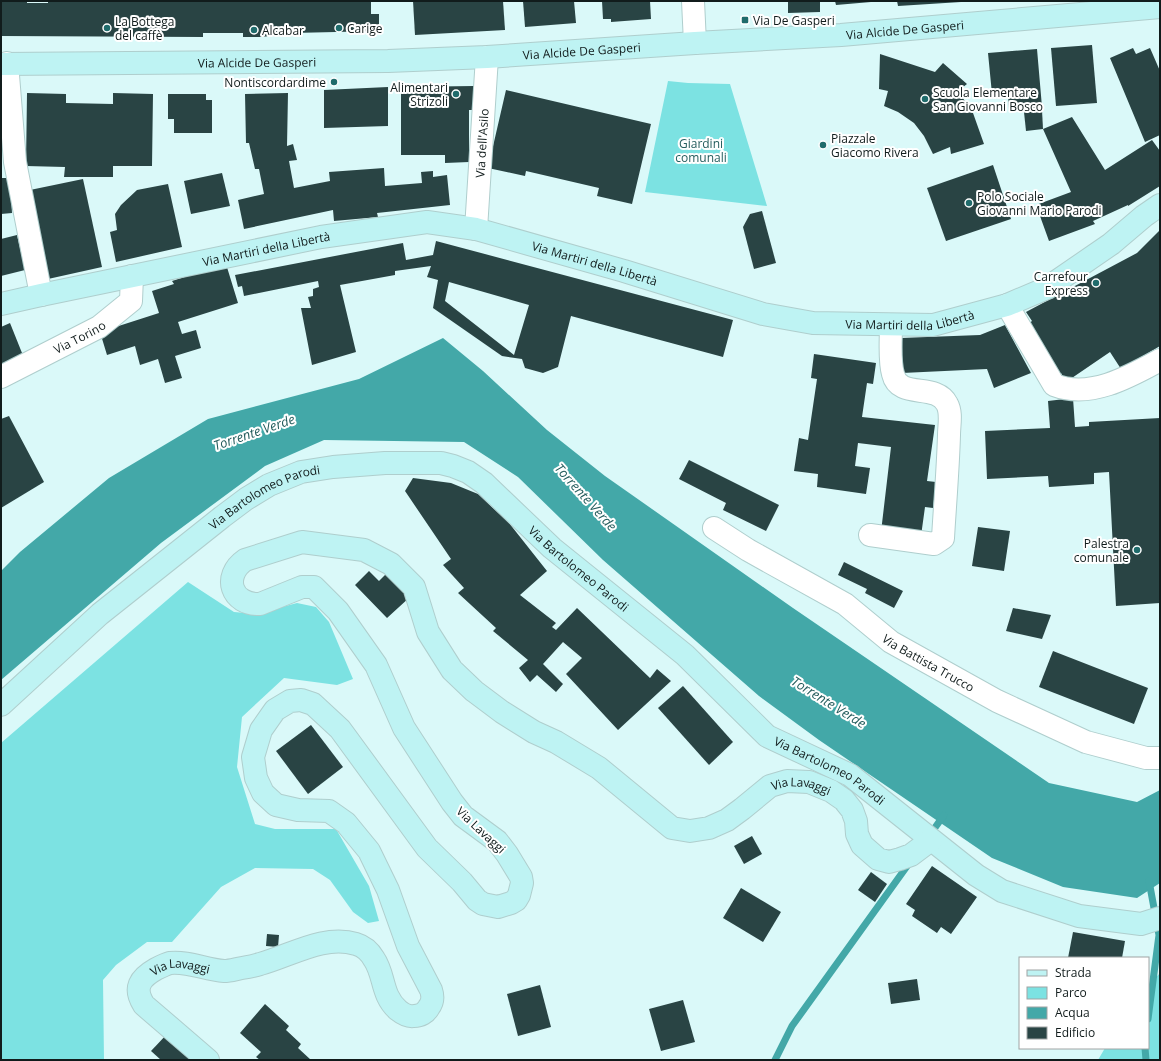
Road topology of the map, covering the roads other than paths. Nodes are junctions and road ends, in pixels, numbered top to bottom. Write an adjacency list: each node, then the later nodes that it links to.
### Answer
1 (692, 1): 3 (street)
2 (1160, 7): 3 (street, Via Alcide De Gasperi)
3 (695, 43): 4 (street, Via Alcide De Gasperi)
4 (487, 57): 5 (street, Via Alcide De Gasperi); 7 (street, Via dell'Asilo)
5 (4, 64): 9 (street)
6 (1160, 205): 11 (street, Via Martiri della Libertà)
7 (476, 229): 8 (street, Via Martiri della Libertà); 12 (street, Via Martiri della Libertà)
8 (132, 276): 9 (street, Via Martiri della Libertà); 14 (street, Via Torino)
9 (41, 295): 10 (street, Via Martiri della Libertà)
10 (1, 304)
11 (1007, 305): 12 (street, Via Martiri della Libertà); 13 (street)
12 (891, 325): 16 (street)
13 (1160, 360)
14 (1, 377)
15 (714, 528): 18 (street, Via Battista Trucco)
16 (870, 535)
17 (1, 705): 19 (street, Via Bartolomeo Parodi)
18 (1160, 758)
19 (931, 840): 20 (street, Via Bartolomeo Parodi); 21 (street, Via Lavaggi)
20 (1160, 918)
21 (208, 1060)

